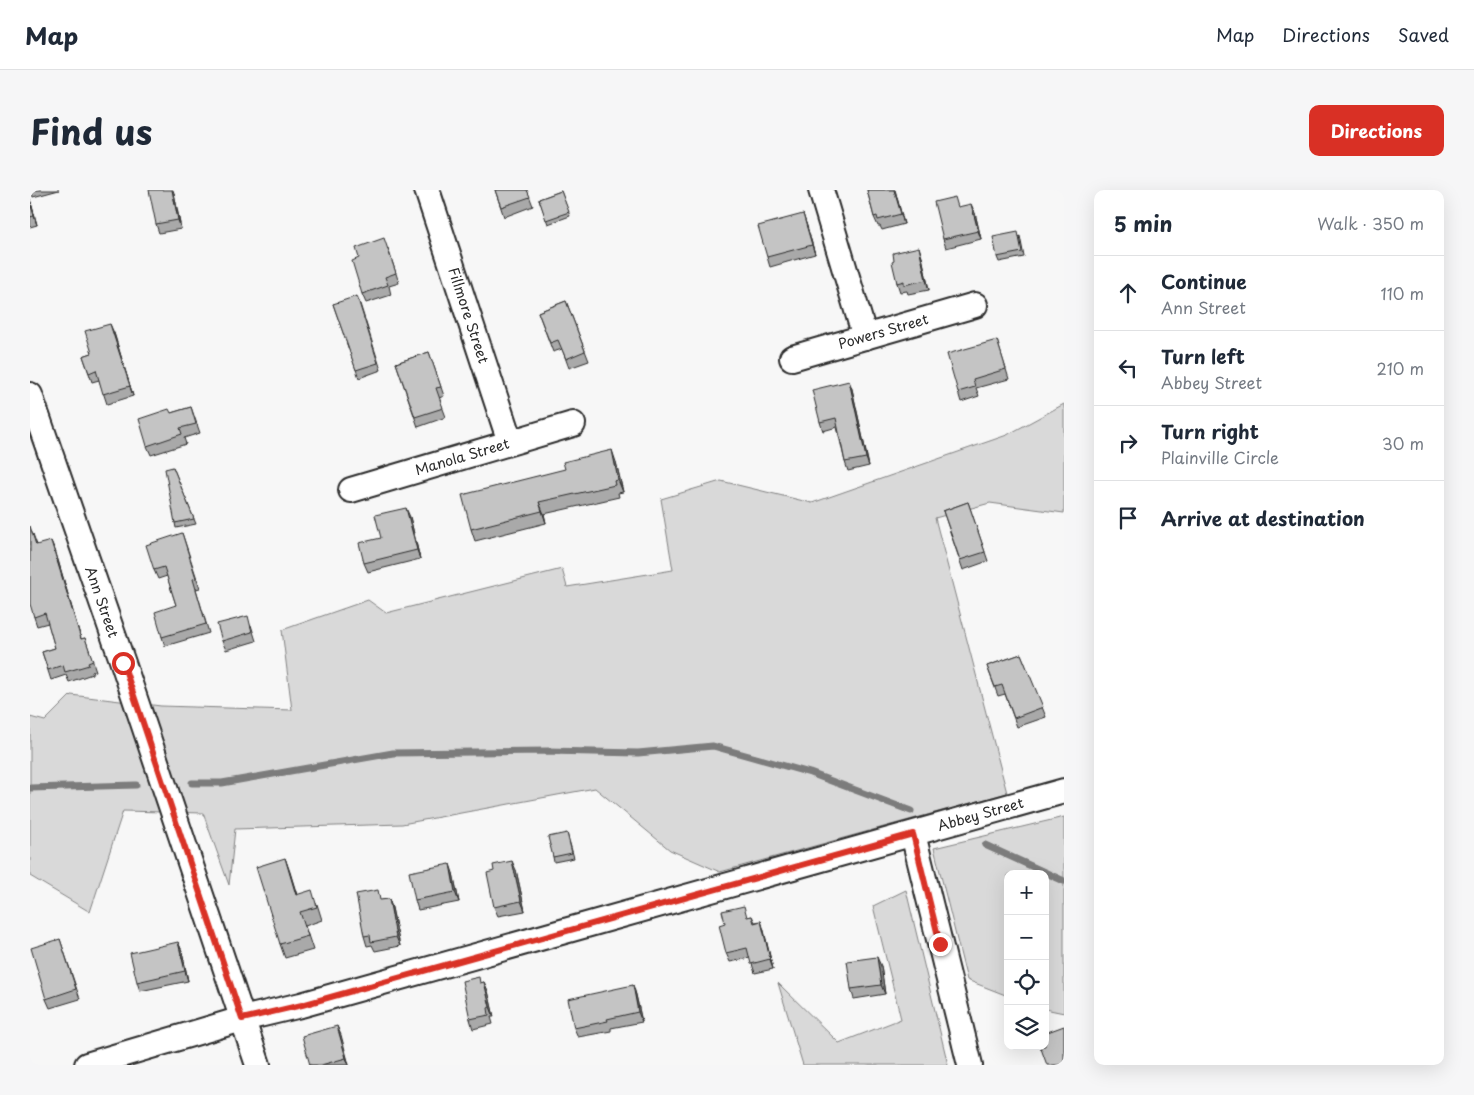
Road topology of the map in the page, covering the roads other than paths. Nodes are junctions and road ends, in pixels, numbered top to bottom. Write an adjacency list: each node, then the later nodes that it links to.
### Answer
1 (427, 190): 8 (street, Fillmore Street)
2 (821, 190): 4 (street)
3 (976, 305): 4 (street, Powers Street)
4 (865, 337): 5 (street, Powers Street)
5 (792, 358)
6 (30, 395): 12 (street, Ann Street)
7 (573, 424): 8 (street, Manola Street)
8 (510, 442): 9 (street, Manola Street)
9 (351, 490)
10 (1064, 792): 11 (street, Abbey Street)
11 (913, 834): 12 (street, Abbey Street); 15 (street)
12 (242, 1019): 13 (street, Abbey Street); 14 (street, Ann Street)
13 (87, 1065)
14 (258, 1065)
15 (970, 1065)

